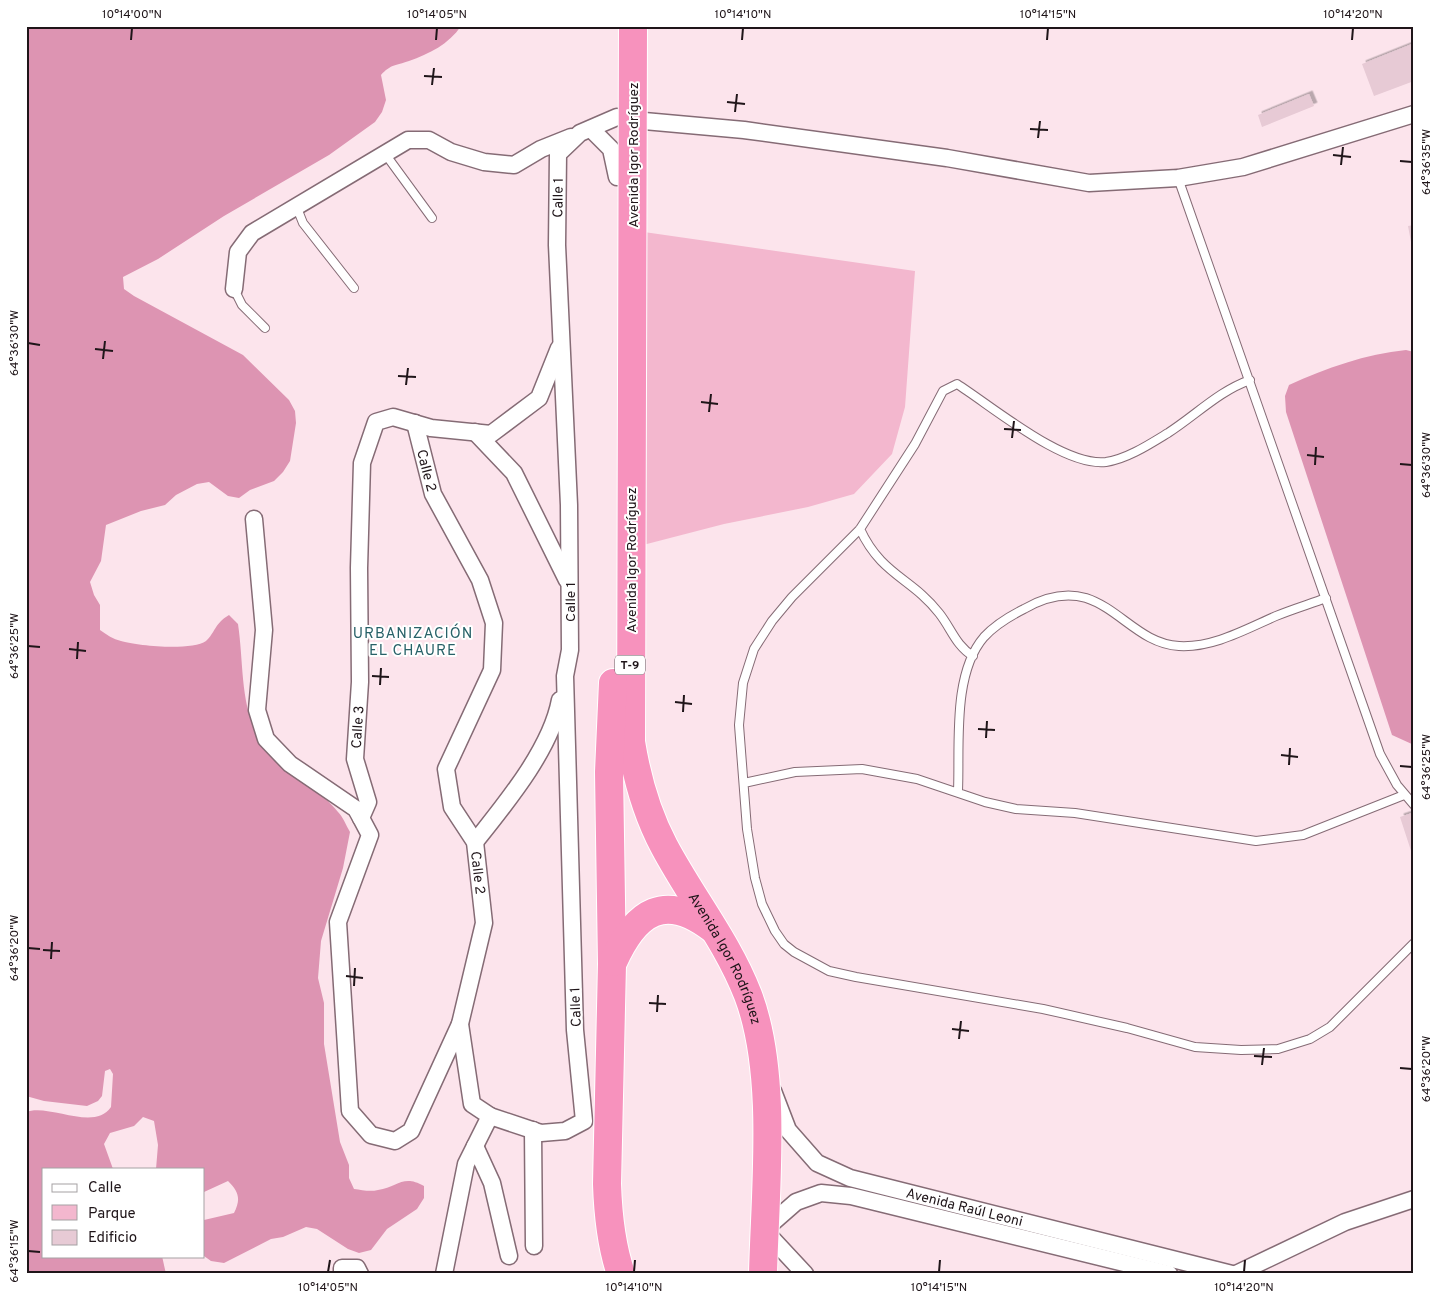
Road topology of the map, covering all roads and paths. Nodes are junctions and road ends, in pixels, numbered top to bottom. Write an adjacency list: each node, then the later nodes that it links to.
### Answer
1 (617, 26): 4 (highway, Avenida Igor Rodríguez / T-9)
2 (632, 26): 4 (highway, Avenida Igor Rodríguez / T-9)
3 (1414, 114): 8 (street)
4 (625, 119): 5 (street, Calle 1); 7 (highway, Avenida Igor Rodríguez / T-9); 8 (street); 30 (highway, Avenida Igor Rodríguez / T-9)
5 (586, 131): 6 (street); 7 (street); 14 (street, Calle 1)
6 (386, 155): 9 (street); 10 (lane)
7 (618, 177): 32 (highway, Avenida Igor Rodríguez / T-9)
8 (1178, 178): 15 (lane)
9 (297, 208): 11 (lane); 12 (street)
10 (432, 218)
11 (354, 288)
12 (234, 289): 13 (lane)
13 (266, 328)
14 (562, 341): 17 (street); 20 (street, Calle 1)
15 (1250, 380): 19 (lane); 21 (lane)
16 (415, 423): 17 (street); 28 (street, Calle 3); 29 (street, Calle 2)
17 (475, 432): 20 (street)
18 (254, 519): 28 (street)
19 (860, 529): 22 (lane); 24 (lane)
20 (570, 585): 23 (street, Calle 1)
21 (1326, 598): 22 (lane); 26 (lane)
22 (972, 656): 25 (lane)
23 (565, 676): 29 (street); 36 (street, Calle 1)
24 (744, 783): 25 (lane); 31 (lane)
25 (958, 791): 26 (lane)
26 (1404, 795): 27 (lane)
27 (1414, 805)
28 (361, 818): 33 (street, Calle 3)
29 (475, 842): 33 (street, Calle 2)
30 (716, 932): 32 (highway, T-9); 34 (highway, Avenida Igor Rodríguez / T-9)
31 (1414, 943)
32 (612, 964): 45 (highway, Avenida Igor Rodríguez / T-9)
33 (460, 1024): 35 (street, Calle 2)
34 (762, 1058): 39 (highway, Avenida Igor Rodríguez / T-9); 49 (street, Avenida Raúl Leoni)
35 (490, 1116): 36 (street); 37 (street)
36 (533, 1130): 40 (street)
37 (475, 1146): 41 (street); 44 (street)
38 (1414, 1199): 50 (street)
39 (764, 1230): 46 (highway, Avenida Igor Rodríguez / T-9); 47 (street); 48 (street, Avenida Raúl Leoni)
40 (534, 1246)
41 (508, 1256)
42 (342, 1274): 43 (street)
43 (360, 1274)
44 (444, 1274)
45 (621, 1274)
46 (763, 1274)
47 (805, 1274)
48 (1169, 1274)
49 (1232, 1274)
50 (1236, 1274)

